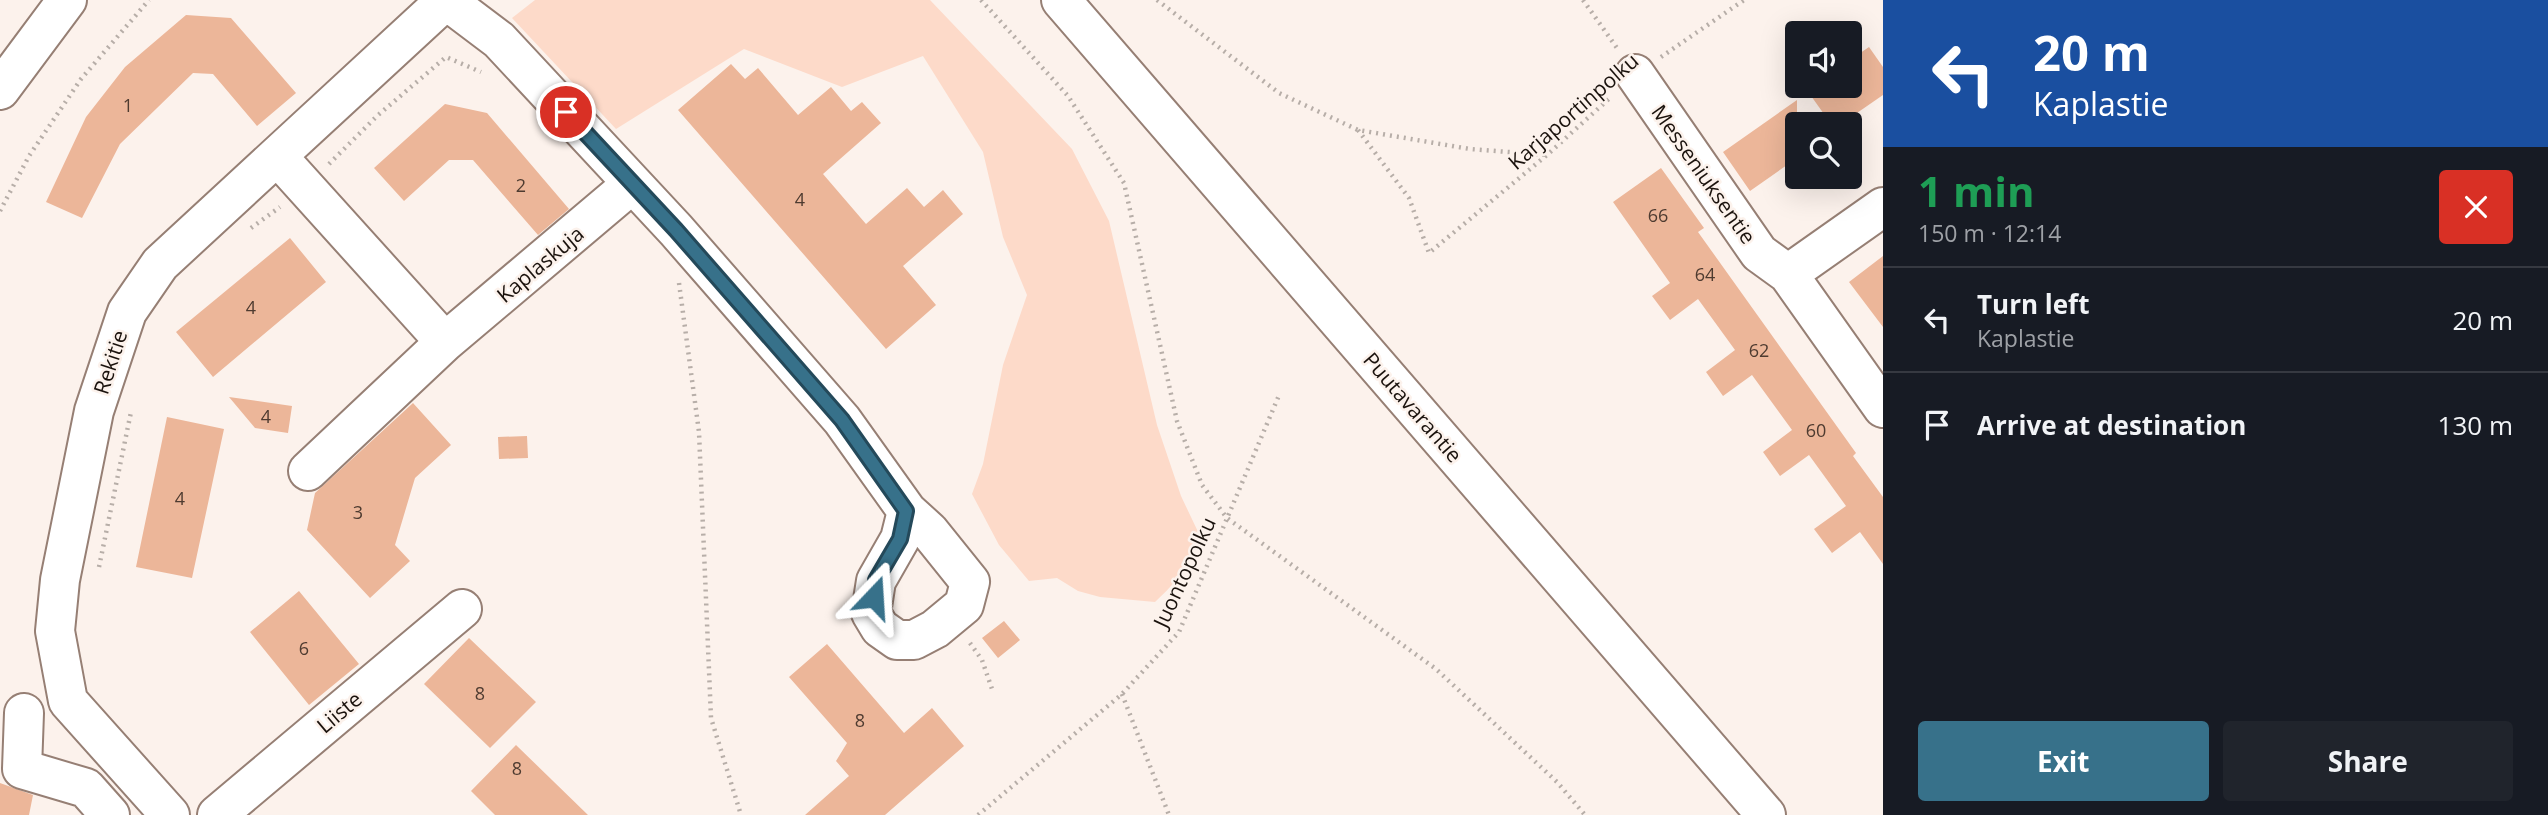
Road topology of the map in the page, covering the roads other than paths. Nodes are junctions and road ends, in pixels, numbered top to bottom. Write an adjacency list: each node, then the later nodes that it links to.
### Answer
1 (67, 0): 5 (street)
2 (446, 0): 6 (street, Rekitie); 7 (street)
3 (1061, 0): 20 (street, Puutavarantie)
4 (1635, 75): 9 (street, Messeniuksentie)
5 (0, 90)
6 (278, 157): 10 (street); 15 (street, Rekitie)
7 (632, 184): 10 (street, Kaplaskuja); 13 (street)
8 (1883, 207): 9 (street)
9 (1788, 274): 11 (street, Messeniuksentie)
10 (445, 342): 12 (street, Kaplaskuja)
11 (1883, 408)
12 (308, 471)
13 (906, 511): 13 (street)
14 (462, 609): 19 (street, Liiste)
15 (68, 701): 16 (street); 18 (street)
16 (12, 714): 17 (street)
17 (110, 815)
18 (170, 815)
19 (217, 815)
20 (1766, 815)

